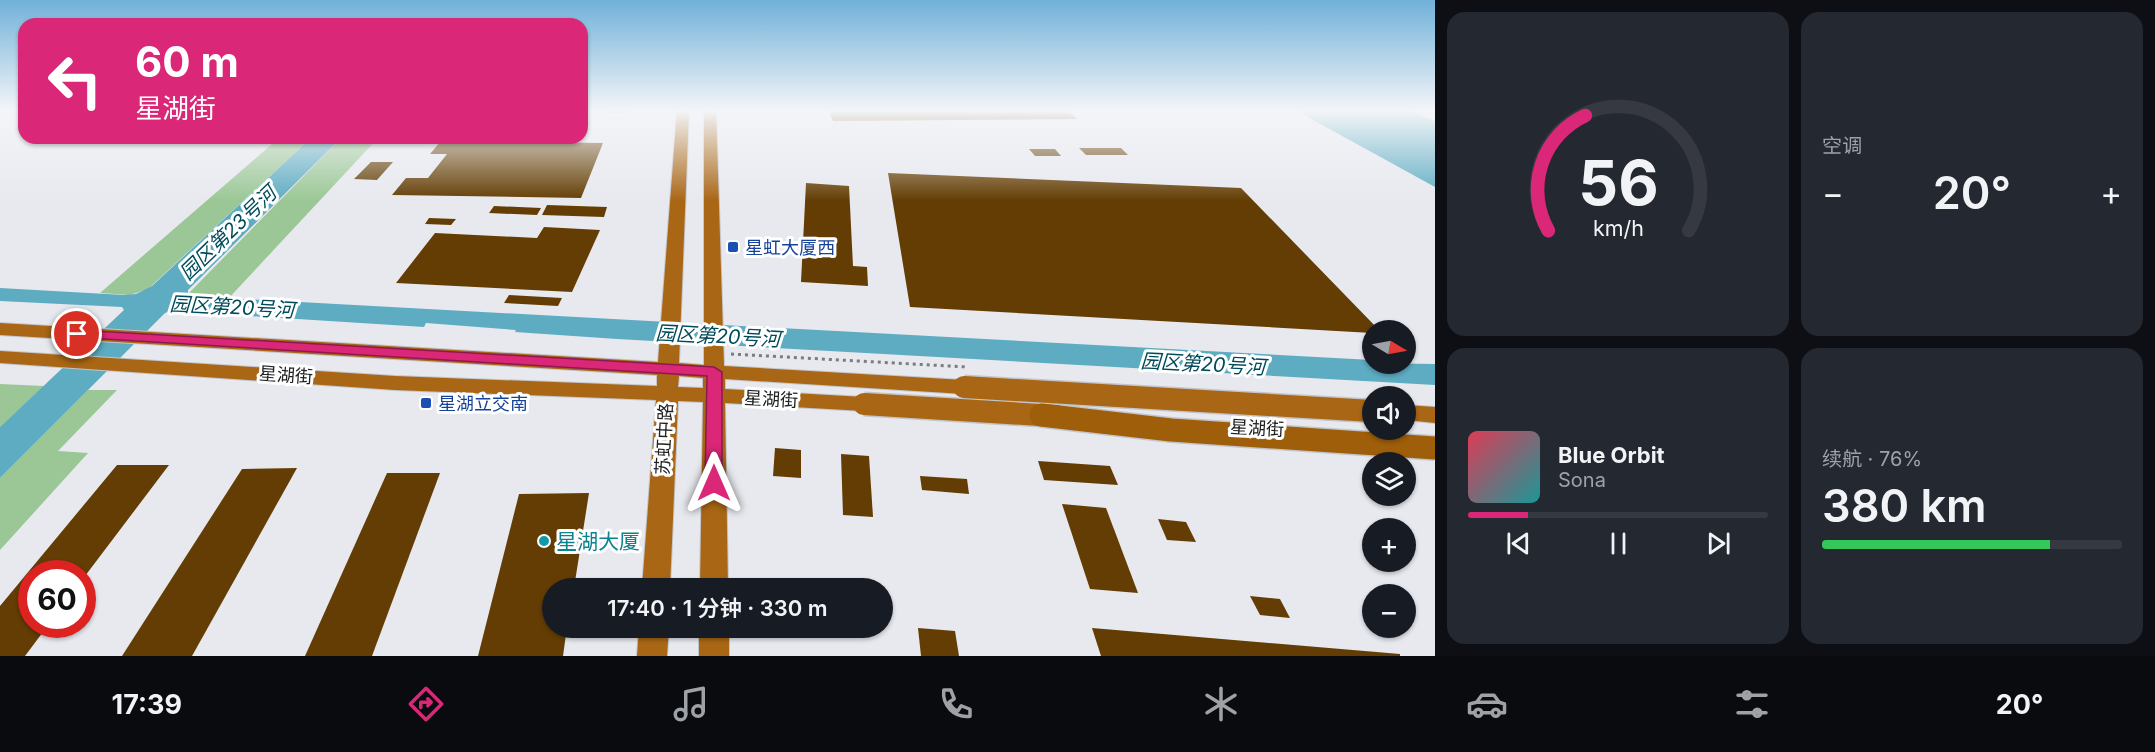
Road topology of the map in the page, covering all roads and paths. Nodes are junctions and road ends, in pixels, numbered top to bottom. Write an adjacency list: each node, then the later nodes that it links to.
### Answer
1 (681, 141): 5 (main road, 苏虹中路)
2 (710, 141): 6 (main road)
3 (0, 329): 5 (main road, 星湖街)
4 (0, 357): 5 (main road, 星湖街)
5 (667, 382): 6 (main road, 星湖街); 13 (main road, 苏虹中路)
6 (714, 384): 7 (main road, 星湖街, bridge); 9 (main road, 星湖街, bridge); 14 (main road)
7 (1362, 410)
8 (1416, 414): 10 (main road)
9 (1041, 415): 11 (main road, 星湖街, bridge); 12 (highway, bridge)
10 (1435, 415)
11 (1435, 439)
12 (1435, 448)
13 (657, 578)
14 (714, 578)
15 (653, 638): 17 (main road)
16 (714, 638): 18 (main road)
17 (652, 656)
18 (714, 656)

